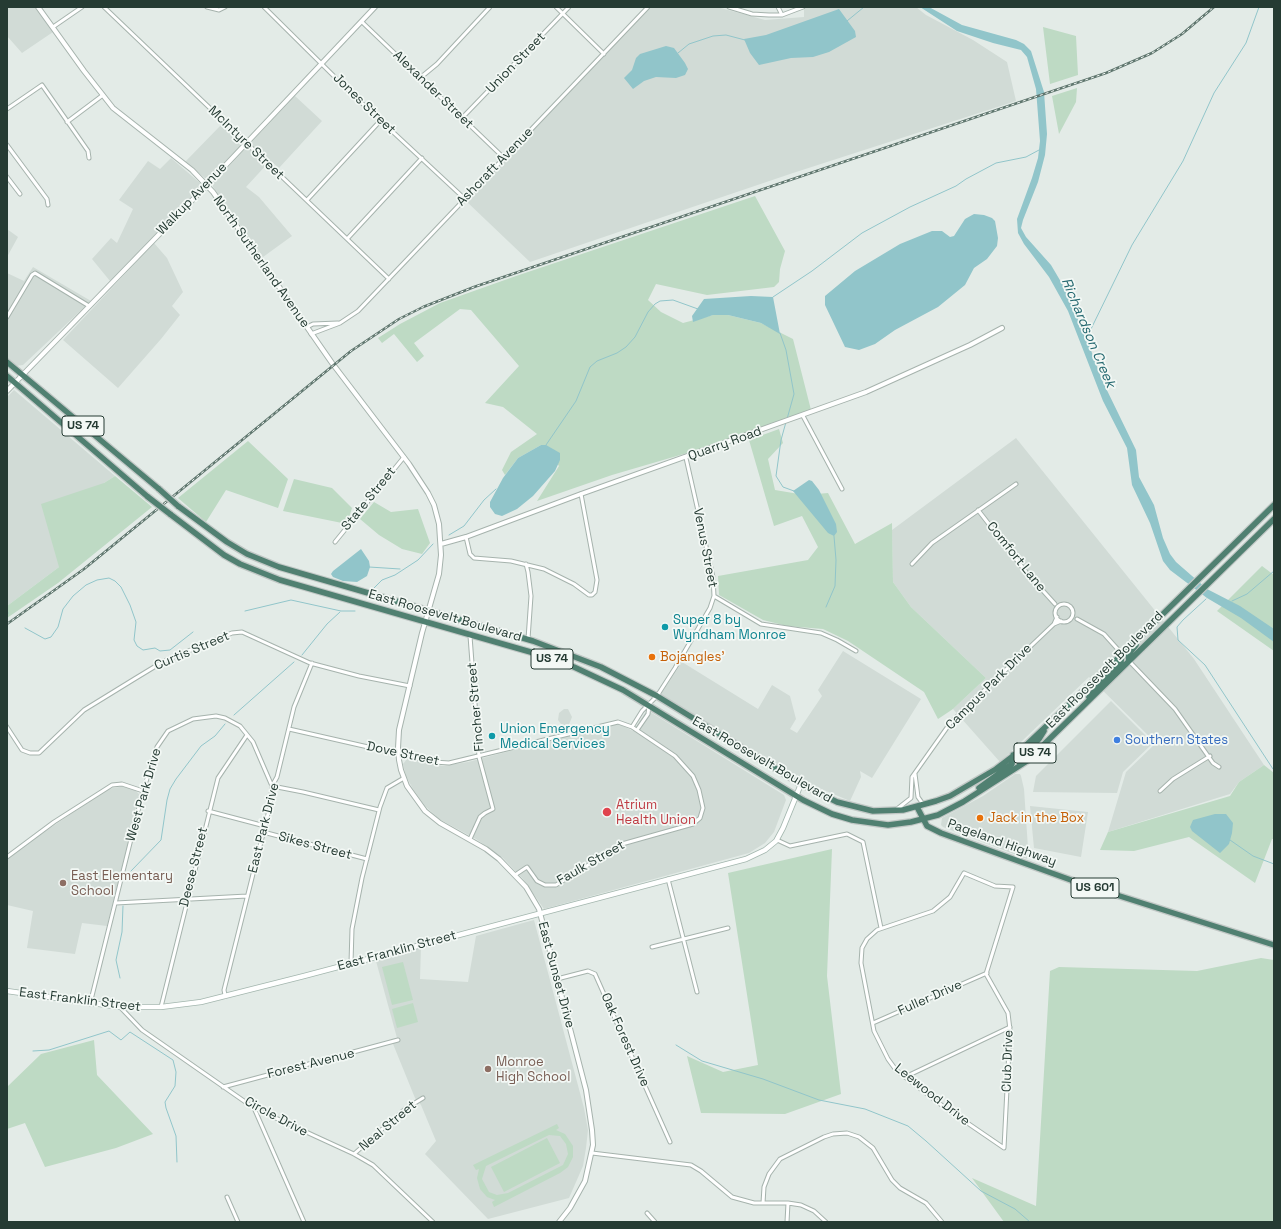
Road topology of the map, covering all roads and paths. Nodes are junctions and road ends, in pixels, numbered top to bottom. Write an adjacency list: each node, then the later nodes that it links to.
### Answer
1 (38, 7): 18 (street, North Sutherland Avenue)
2 (82, 7): 18 (street)
3 (104, 7): 27 (street, McIntyre Street)
4 (207, 7): 5 (street)
5 (225, 7)
6 (264, 7): 20 (street, Jones Street)
7 (375, 7): 17 (street, Walkup Avenue)
8 (490, 7): 21 (street)
9 (556, 7): 15 (street)
10 (569, 7): 15 (street, Union Street)
11 (648, 7): 19 (street, Ashcraft Avenue)
12 (729, 7): 16 (street)
13 (778, 7): 16 (street)
14 (803, 7): 16 (street)
15 (563, 14): 19 (street); 24 (street, Union Street)
16 (782, 15)
17 (362, 22): 20 (street, Walkup Avenue); 21 (street, Alexander Street)
18 (53, 27): 22 (street, North Sutherland Avenue)
19 (604, 54): 31 (street, Ashcraft Avenue)
20 (322, 63): 25 (street, Jones Street); 27 (street, Walkup Avenue)
21 (420, 78): 24 (street, Alexander Street)
22 (103, 95): 26 (street); 33 (street, North Sutherland Avenue)
23 (7, 109): 26 (street)
24 (462, 118): 31 (street, Alexander Street)
25 (381, 120): 30 (street, Jones Street); 36 (street)
26 (67, 122): 29 (street)
27 (246, 142): 33 (street, Walkup Avenue); 36 (street, McIntyre Street)
28 (7, 146): 37 (street)
29 (89, 158)
30 (422, 158): 35 (street, Jones Street); 38 (street)
31 (504, 158): 35 (street, Ashcraft Avenue)
32 (7, 177): 34 (street)
33 (206, 185): 40 (street, Walkup Avenue); 43 (street, North Sutherland Avenue)
34 (20, 194)
35 (465, 198): 39 (street, Ashcraft Avenue)
36 (306, 200): 38 (street, McIntyre Street)
37 (48, 205)
38 (347, 239): 39 (street, McIntyre Street)
39 (389, 279): 42 (street, Ashcraft Avenue)
40 (89, 306): 41 (street); 47 (street, Walkup Avenue)
41 (7, 317)
42 (340, 323): 43 (street); 45 (street, Ashcraft Avenue)
43 (307, 328): 45 (street, North Sutherland Avenue)
44 (1002, 328): 51 (street, Quarry Road)
45 (311, 334): 52 (street, North Sutherland Avenue)
46 (7, 362): 47 (highway, US 74)
47 (22, 374): 49 (street, Walkup Avenue); 69 (highway, East Roosevelt Boulevard / US 74, bridge)
48 (7, 376): 49 (highway, US 74)
49 (14, 383): 50 (street, Walkup Avenue); 76 (highway, East Roosevelt Boulevard / US 74, bridge)
50 (7, 391)
51 (803, 416): 53 (street, Quarry Road); 55 (street)
52 (404, 457): 61 (street, State Street); 62 (street, North Sutherland Avenue)
53 (686, 458): 56 (street, Quarry Road); 65 (street, Venus Street)
54 (1016, 484): 58 (street)
55 (842, 489)
56 (581, 494): 60 (street, Quarry Road); 63 (street)
57 (1274, 505): 70 (highway, East Roosevelt Boulevard / US 74)
58 (978, 510): 64 (street); 66 (street, Comfort Lane)
59 (1273, 519): 82 (highway, East Roosevelt Boulevard / US 74)
60 (466, 537): 62 (street, Quarry Road); 63 (street)
61 (335, 542)
62 (441, 544): 69 (street, East Sunset Drive)
63 (526, 564): 79 (street)
64 (912, 564)
65 (714, 596): 80 (street); 85 (street, Venus Street)
66 (1055, 604): 67 (street, Comfort Lane); 68 (street, Comfort Lane)
67 (1062, 605): 68 (street); 71 (street)
68 (1057, 609): 72 (street, Comfort Lane)
69 (428, 611): 76 (street, East Sunset Drive); 79 (highway, East Roosevelt Boulevard / US 74)
70 (1165, 612): 81 (highway, East Roosevelt Boulevard / US 74); 82 (highway)
71 (1073, 614): 73 (street); 74 (street)
72 (1056, 617): 75 (street); 77 (street)
73 (1071, 619): 74 (street); 75 (street)
74 (1077, 619): 81 (street)
75 (1061, 621): 77 (street, Campus Park Drive)
76 (425, 623): 78 (highway, East Roosevelt Boulevard / US 74); 84 (street, East Sunset Drive)
77 (1054, 624): 100 (street, Campus Park Drive)
78 (470, 636): 86 (highway, East Roosevelt Boulevard / US 74); 97 (street, Fincher Street)
79 (528, 639): 85 (highway, East Roosevelt Boulevard / US 74)
80 (856, 651)
81 (1122, 654): 87 (highway); 88 (highway, East Roosevelt Boulevard / US 74)
82 (1129, 661): 87 (highway, East Roosevelt Boulevard / US 74); 96 (street)
83 (312, 663): 84 (street, Curtis Street); 89 (street, Curtis Street); 91 (street, East Park Drive)
84 (410, 686): 94 (street, East Sunset Drive)
85 (657, 696): 86 (street); 102 (highway, East Roosevelt Boulevard / US 74)
86 (649, 706): 90 (street); 92 (street); 106 (highway, East Roosevelt Boulevard / US 74)
87 (1081, 709): 98 (highway, East Roosevelt Boulevard / US 74)
88 (1047, 726): 95 (highway, East Roosevelt Boulevard / US 74); 98 (highway)
89 (7, 727)
90 (632, 727): 92 (street, Dove Street); 97 (street, Dove Street)
91 (289, 730): 94 (street, Dove Street); 103 (street, East Park Drive)
92 (637, 730): 120 (street, Faulk Street)
93 (247, 735): 103 (street, West Park Drive); 104 (street, West Park Drive); 112 (street, Deese Street)
94 (398, 754): 97 (street, Dove Street); 101 (street, East Sunset Drive)
95 (1014, 756): 107 (highway); 108 (highway, East Roosevelt Boulevard / US 74)
96 (1210, 756): 99 (street); 105 (street)
97 (480, 757): 116 (street, Fincher Street)
98 (1020, 765): 107 (highway, East Roosevelt Boulevard / US 74)
99 (1219, 767)
100 (915, 774): 108 (street); 111 (street, Campus Park Drive)
101 (404, 778): 110 (street); 116 (street, East Sunset Drive)
102 (801, 784): 106 (main road); 111 (highway, East Roosevelt Boulevard / US 74)
103 (272, 786): 110 (street); 114 (street, East Park Drive)
104 (143, 791): 118 (street); 124 (street, West Park Drive)
105 (1160, 791)
106 (796, 796): 113 (highway, East Roosevelt Boulevard / US 74); 117 (main road)
107 (968, 800): 113 (highway, East Roosevelt Boulevard / US 74)
108 (923, 805): 109 (highway, East Roosevelt Boulevard / US 74)
109 (917, 807): 111 (highway, East Roosevelt Boulevard / US 74); 113 (highway, Pageland Highway / US 601)
110 (379, 810): 119 (street)
111 (894, 810)
112 (208, 811): 114 (street, Sikes Street); 123 (street, Deese Street)
113 (922, 819): 129 (highway, Pageland Highway / US 601)
114 (265, 826): 115 (street, East Park Drive)
115 (263, 832): 119 (street, Sikes Street); 122 (street, East Park Drive)
116 (470, 839): 120 (street, East Sunset Drive)
117 (777, 840): 121 (main road, East Franklin Street); 127 (street)
118 (7, 857)
119 (367, 859): 131 (street)
120 (514, 875): 125 (street, East Sunset Drive)
121 (668, 879): 125 (main road, East Franklin Street); 128 (street)
122 (247, 896): 123 (street); 136 (street, East Park Drive)
123 (186, 900): 124 (street); 139 (street, Deese Street)
124 (116, 903): 137 (street, West Park Drive)
125 (540, 913): 131 (main road, East Franklin Street); 133 (street, East Sunset Drive)
126 (728, 928): 128 (street)
127 (882, 928): 132 (street, Leewood Drive); 140 (street, Leewood Drive)
128 (682, 940): 130 (street); 135 (street)
129 (1274, 945)
130 (652, 948)
131 (351, 963): 136 (main road, East Franklin Street)
132 (987, 973): 140 (street, Fuller Drive); 141 (street, Club Drive)
133 (557, 979): 147 (street, Oak Forest Drive); 149 (street, East Sunset Drive)
134 (7, 991): 137 (main road, East Franklin Street)
135 (697, 992)
136 (225, 995): 139 (main road, East Franklin Street)
137 (90, 1004): 138 (main road, East Franklin Street)
138 (120, 1007): 139 (main road, East Franklin Street); 144 (street, Circle Drive)
139 (161, 1007)
140 (872, 1023): 143 (street, Leewood Drive)
141 (1010, 1027): 143 (street); 148 (street, Club Drive)
142 (398, 1040): 144 (street, Forest Avenue)
143 (905, 1077): 148 (street, Leewood Drive)
144 (223, 1087): 146 (street, Circle Drive)
145 (423, 1098): 150 (street, Neal Street)
146 (254, 1108): 150 (street, Circle Drive); 156 (street)
147 (670, 1142)
148 (1004, 1148)
149 (592, 1153): 152 (street); 158 (street, East Sunset Drive)
150 (354, 1154): 157 (street, Circle Drive)
151 (227, 1197): 155 (street)
152 (763, 1203): 153 (street); 162 (street)
153 (788, 1203): 160 (street); 161 (street)
154 (647, 1213): 159 (street)
155 (238, 1222)
156 (304, 1222)
157 (433, 1222)
158 (559, 1222)
159 (655, 1222)
160 (787, 1222)
161 (826, 1222)
162 (942, 1222)

